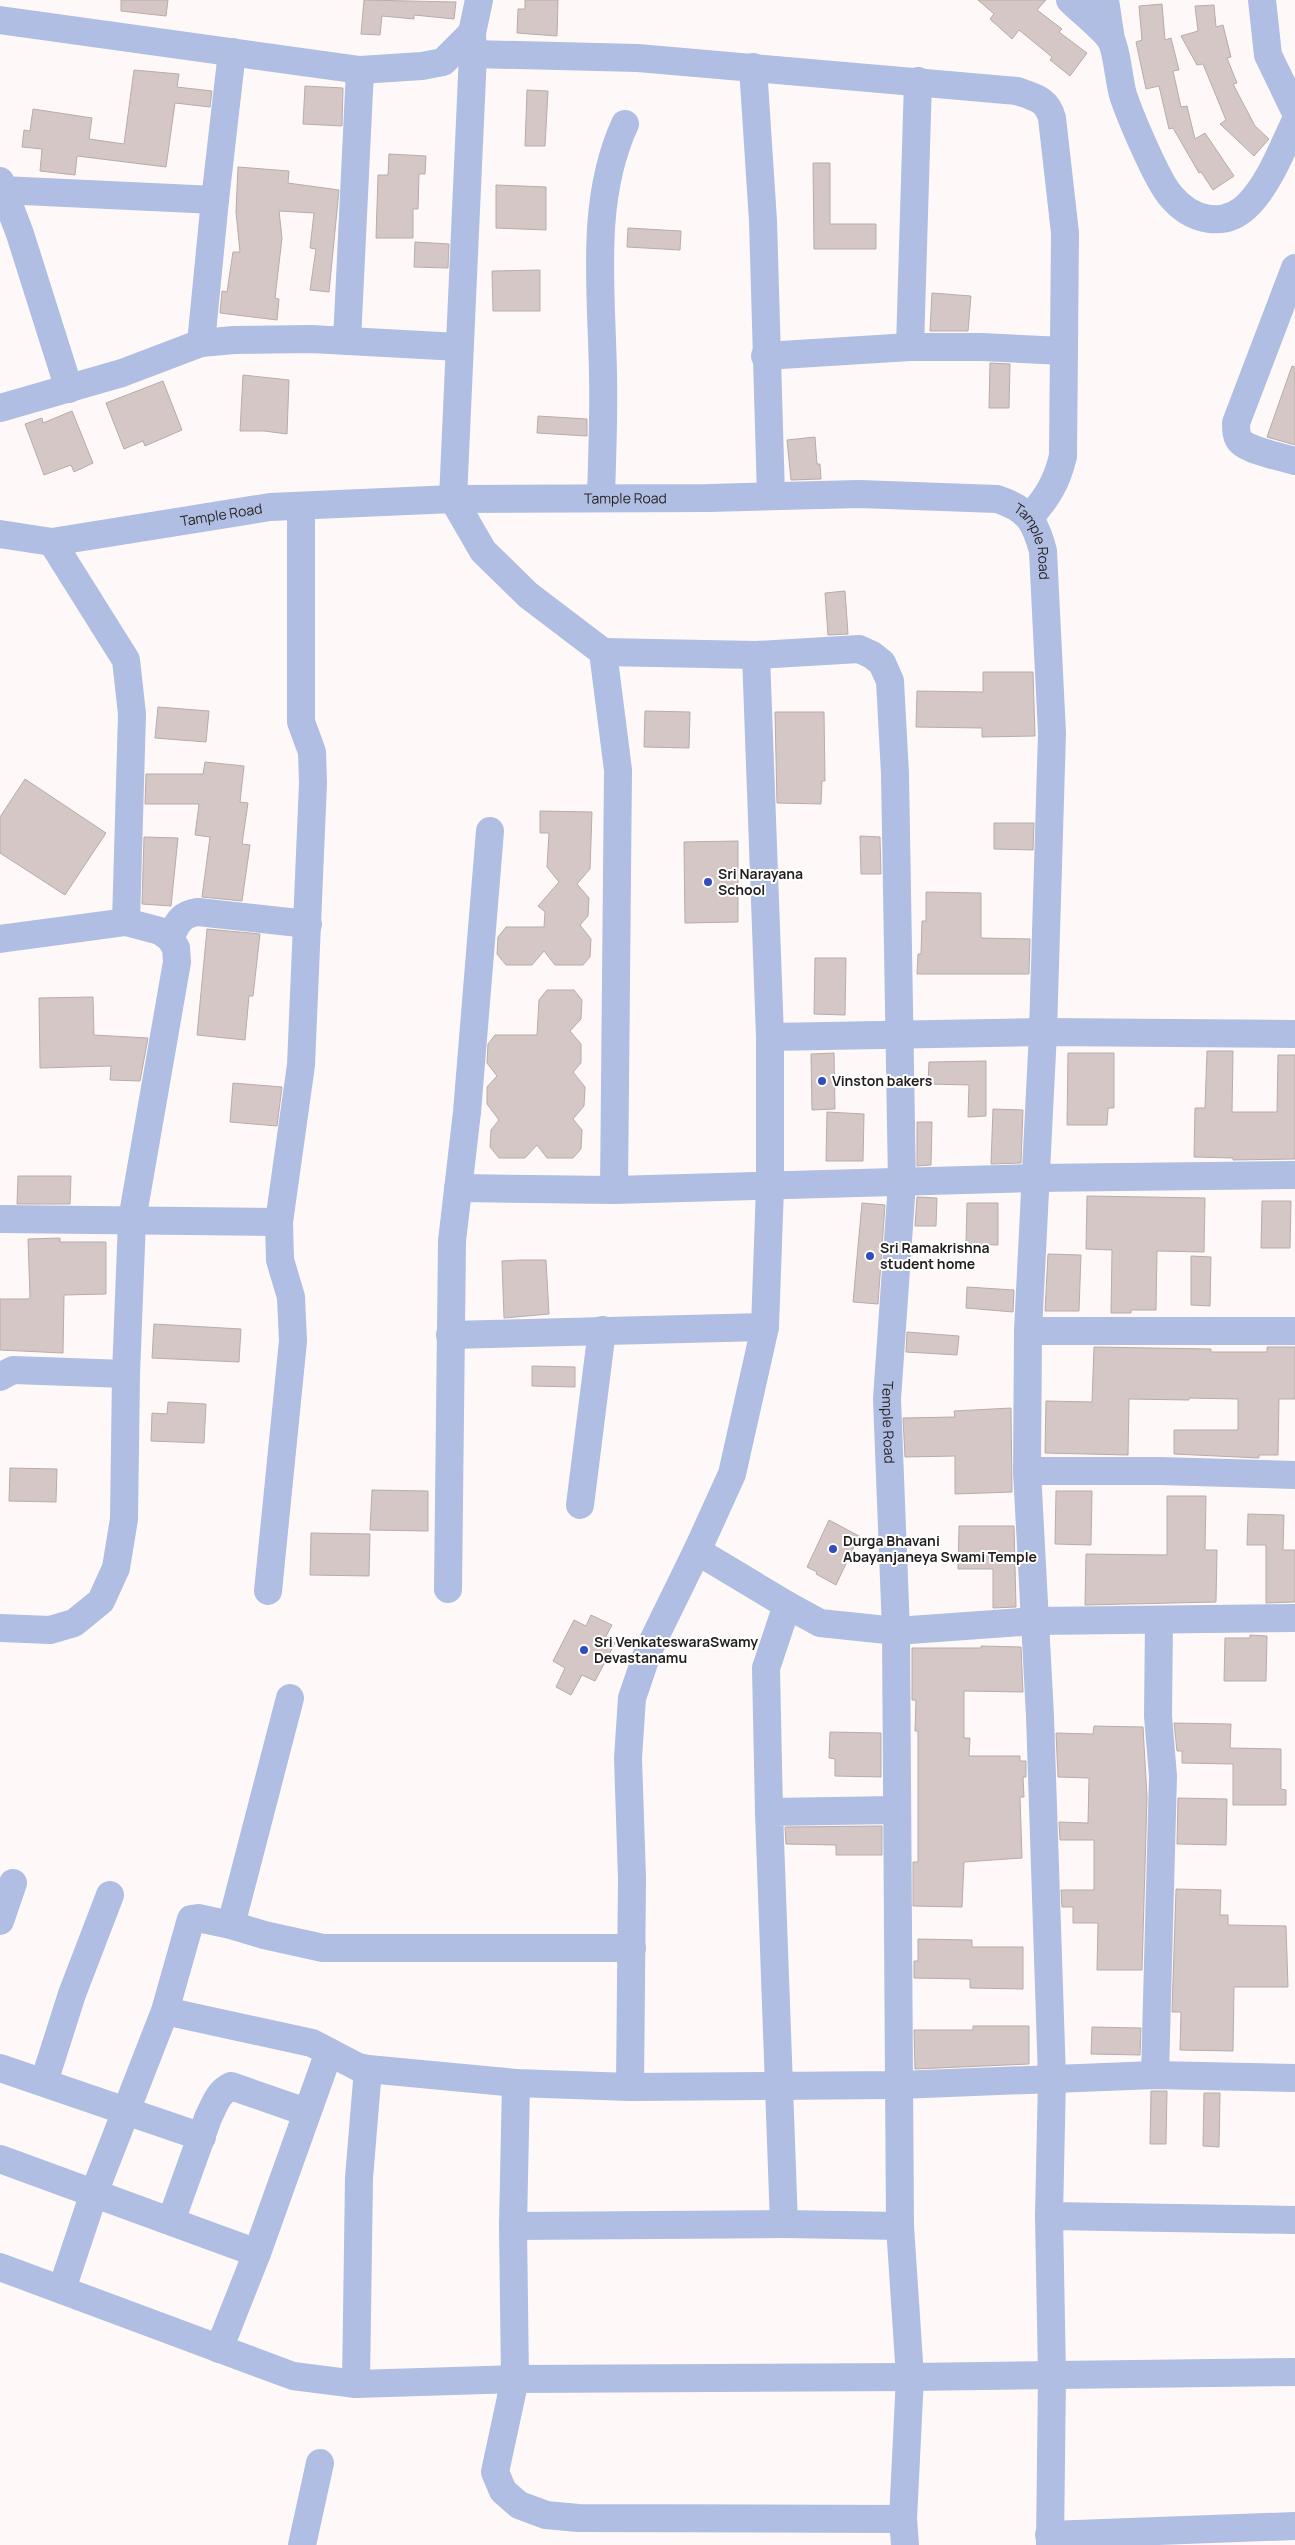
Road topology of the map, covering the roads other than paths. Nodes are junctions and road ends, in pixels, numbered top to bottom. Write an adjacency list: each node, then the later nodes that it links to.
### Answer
1 (479, 0): 7 (street)
2 (1070, 0): 6 (street)
3 (1105, 0): 6 (street)
4 (1262, 0): 12 (street)
5 (2, 19): 8 (street)
6 (1111, 40): 13 (street)
7 (473, 43): 9 (street); 10 (street); 20 (street)
8 (232, 52): 10 (street); 16 (street)
9 (753, 67): 11 (street); 23 (street)
10 (360, 70): 18 (street)
11 (918, 81): 21 (street); 22 (street)
12 (1295, 111)
13 (1295, 122)
14 (624, 124): 28 (street)
15 (1, 186): 16 (street); 24 (street)
16 (214, 200): 19 (street)
17 (1295, 268): 26 (street)
18 (347, 341): 19 (street); 20 (street)
19 (201, 344): 24 (street)
20 (459, 347): 29 (street)
21 (910, 348): 22 (street); 23 (street)
22 (1064, 351): 31 (street)
23 (766, 356): 27 (street)
24 (69, 388): 25 (street)
25 (0, 408)
26 (1295, 461)
27 (771, 496): 28 (street, Tample Road); 31 (street, Tample Road)
28 (601, 498): 29 (street, Tample Road)
29 (453, 499): 30 (street, Tample Road); 34 (street)
30 (301, 506): 33 (street, Tample Road); 38 (street)
31 (1030, 517): 41 (street, Tample Road)
32 (0, 534): 33 (street, Tample Road)
33 (52, 542): 37 (street)
34 (603, 652): 35 (street, Temple Road); 50 (street)
35 (756, 655): 42 (street, Temple Road); 44 (street)
36 (490, 831): 49 (street)
37 (126, 922): 39 (street); 40 (street)
38 (308, 924): 39 (street); 53 (street)
39 (170, 938): 52 (street)
40 (0, 939)
41 (1043, 1032): 42 (street); 43 (street); 46 (street, Tample Road)
42 (899, 1034): 44 (street); 47 (street, Temple Road)
43 (1295, 1034)
44 (770, 1036): 48 (street)
45 (1295, 1175): 46 (street)
46 (1035, 1178): 47 (street); 56 (street, Tample Road)
47 (902, 1183): 48 (street); 72 (street, Temple Road)
48 (770, 1186): 50 (street); 54 (street)
49 (458, 1188): 50 (street); 58 (street)
50 (614, 1190)
51 (0, 1219): 52 (street)
52 (132, 1220): 53 (street); 59 (street)
53 (279, 1222): 66 (street)
54 (765, 1327): 55 (street); 64 (street)
55 (602, 1330): 58 (street); 63 (street)
56 (1028, 1331): 57 (street); 61 (street, Tample Road)
57 (1295, 1331)
58 (450, 1335): 65 (street)
59 (126, 1374): 60 (street); 71 (street)
60 (0, 1377)
61 (1027, 1471): 62 (street); 70 (street, Tample Road)
62 (1295, 1474)
63 (580, 1506)
64 (697, 1551): 67 (street); 80 (street)
65 (448, 1589)
66 (268, 1591)
67 (787, 1605): 72 (street); 75 (street)
68 (1295, 1618): 69 (street)
69 (1159, 1620): 70 (street); 85 (street)
70 (1035, 1622): 72 (street); 86 (street, Tample Road)
71 (0, 1628)
72 (896, 1632): 74 (street, Temple Road)
73 (290, 1698): 79 (street)
74 (896, 1810): 75 (street); 91 (street, Temple Road)
75 (769, 1812): 90 (street)
76 (14, 1884): 78 (street)
77 (110, 1895): 88 (street)
78 (0, 1921)
79 (231, 1925): 80 (street); 81 (street)
80 (632, 1948): 92 (street)
81 (165, 2011): 82 (street); 94 (street)
82 (329, 2052): 84 (street); 93 (street)
83 (0, 2068): 88 (street)
84 (368, 2069): 89 (street); 112 (street)
85 (1156, 2075): 86 (street); 87 (street)
86 (1052, 2078): 91 (street); 98 (street, Tample Road)
87 (1295, 2078)
88 (44, 2082): 94 (street)
89 (516, 2083): 92 (street); 102 (street)
90 (777, 2085): 91 (street); 92 (street); 101 (street)
91 (899, 2085): 103 (street, Temple Road)
92 (630, 2086)
93 (306, 2112): 95 (street); 104 (street)
94 (126, 2113): 95 (street); 97 (street)
95 (202, 2137): 100 (street)
96 (0, 2159): 97 (street)
97 (94, 2193): 100 (street); 106 (street)
98 (1049, 2216): 99 (street); 109 (street, Tample Road)
99 (1295, 2220)
100 (172, 2221): 104 (street)
101 (784, 2224): 102 (street); 103 (street)
102 (513, 2226): 111 (street)
103 (900, 2226): 110 (street, Temple Road)
104 (257, 2253): 107 (street)
105 (0, 2267): 106 (street)
106 (62, 2289): 107 (street)
107 (219, 2350): 112 (street)
108 (1295, 2372): 109 (street)
109 (1052, 2374): 110 (street); 116 (street, Tample Road)
110 (910, 2377): 111 (street); 115 (street, Temple Road)
111 (515, 2379): 112 (street); 115 (street)
112 (356, 2384)
113 (320, 2463): 117 (street)
114 (1295, 2526): 116 (street)
115 (904, 2532)
116 (1050, 2540)
117 (302, 2545)

